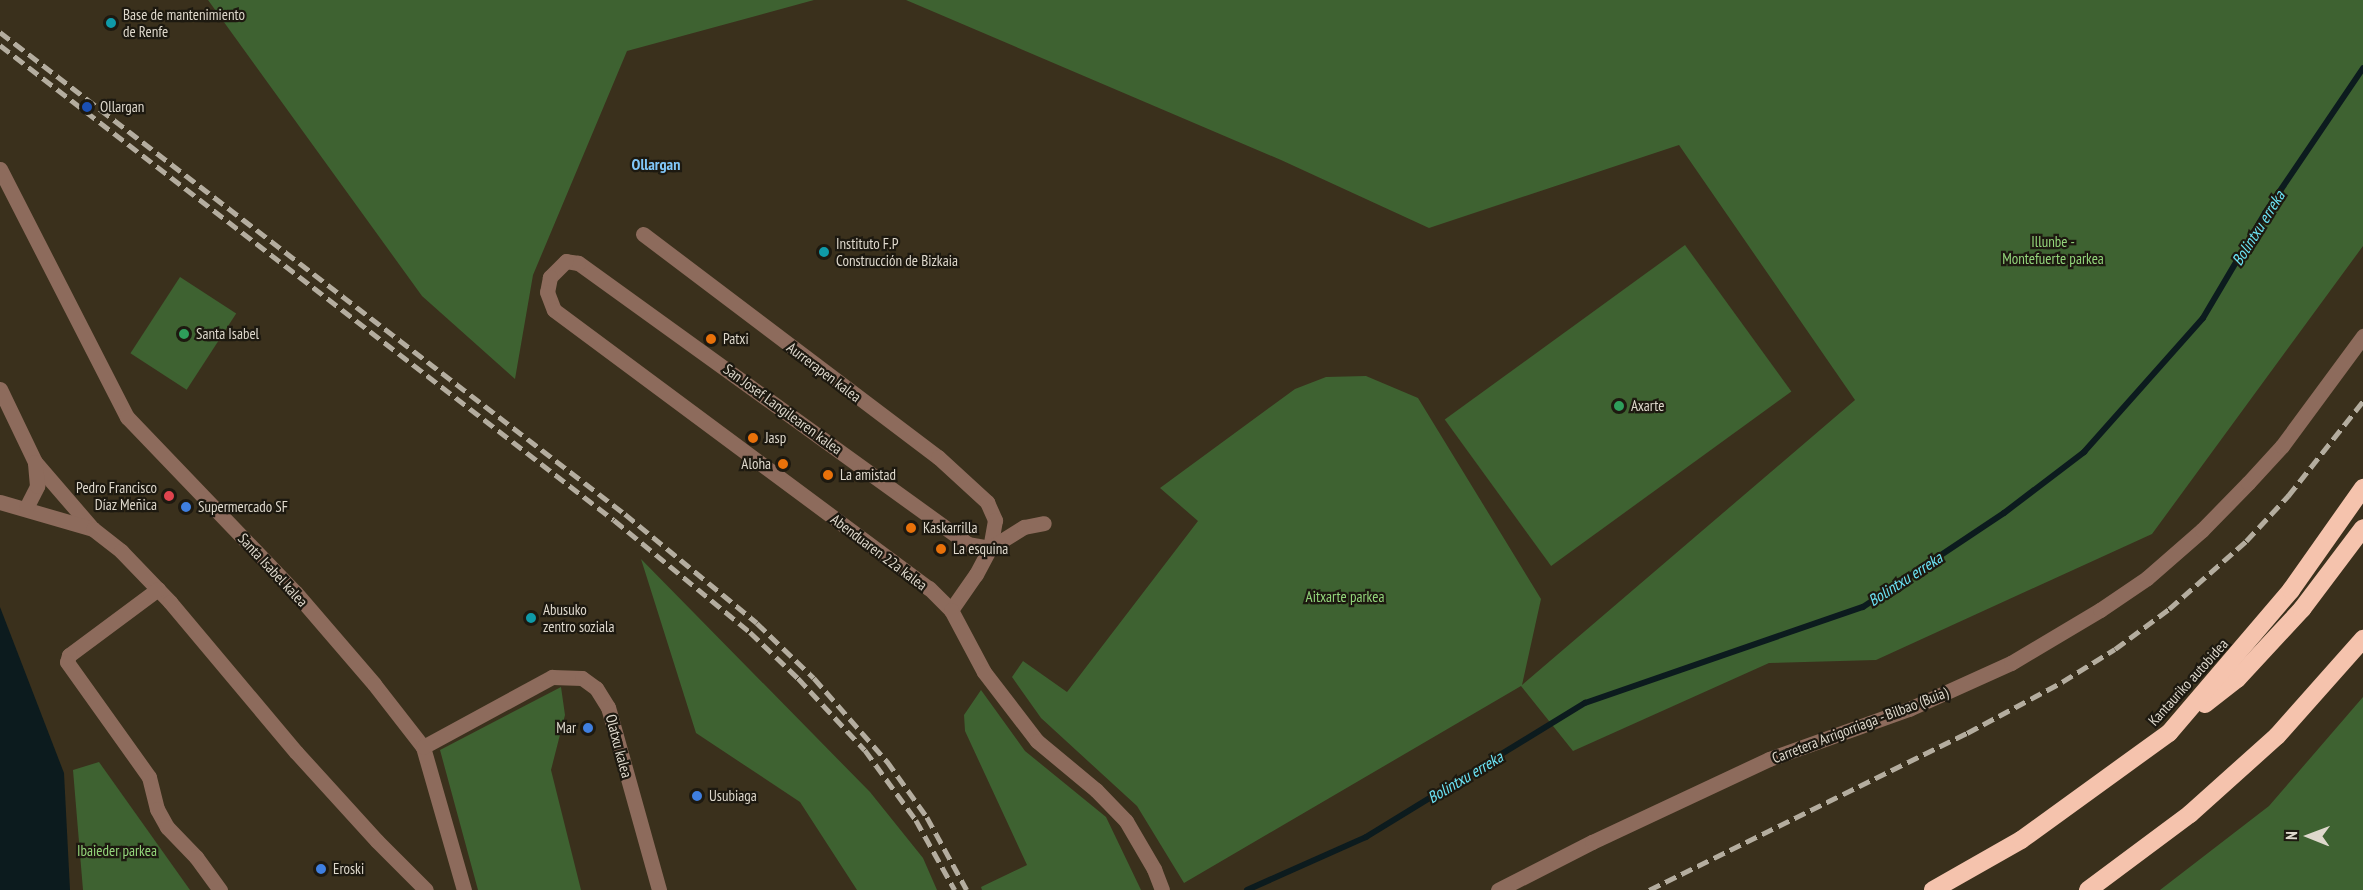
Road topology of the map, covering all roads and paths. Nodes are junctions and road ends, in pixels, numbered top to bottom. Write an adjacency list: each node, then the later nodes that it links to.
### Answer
1 (0, 169): 17 (street, Santa Isabel kalea)
2 (643, 234): 12 (street, Aurrerapen kalea)
3 (578, 263): 12 (street, San Josef Langilearen kalea); 14 (street, Abenduaren 22a kalea)
4 (2363, 336): 23 (street, Carretera Arrigorriaga - Bilbao (Buia))
5 (0, 389): 6 (street)
6 (35, 462): 8 (street); 11 (street)
7 (2363, 488): 16 (highway, Kantauriko autobidea)
8 (14, 505): 11 (street)
9 (1044, 523): 12 (street)
10 (2363, 528): 16 (highway)
11 (93, 529): 13 (street)
12 (990, 548): 14 (street)
13 (158, 589): 18 (street); 19 (street)
14 (951, 610): 22 (street, Abenduaren 22a kalea)
15 (2363, 639): 25 (highway)
16 (2169, 733): 24 (highway, Kantauriko autobidea)
17 (423, 747): 20 (street, Santa Isabel kalea); 21 (street, Olatxu kalea)
18 (421, 889)
19 (220, 890)
20 (464, 890)
21 (659, 890)
22 (1162, 890)
23 (1498, 890)
24 (1933, 890)
25 (2088, 890)

